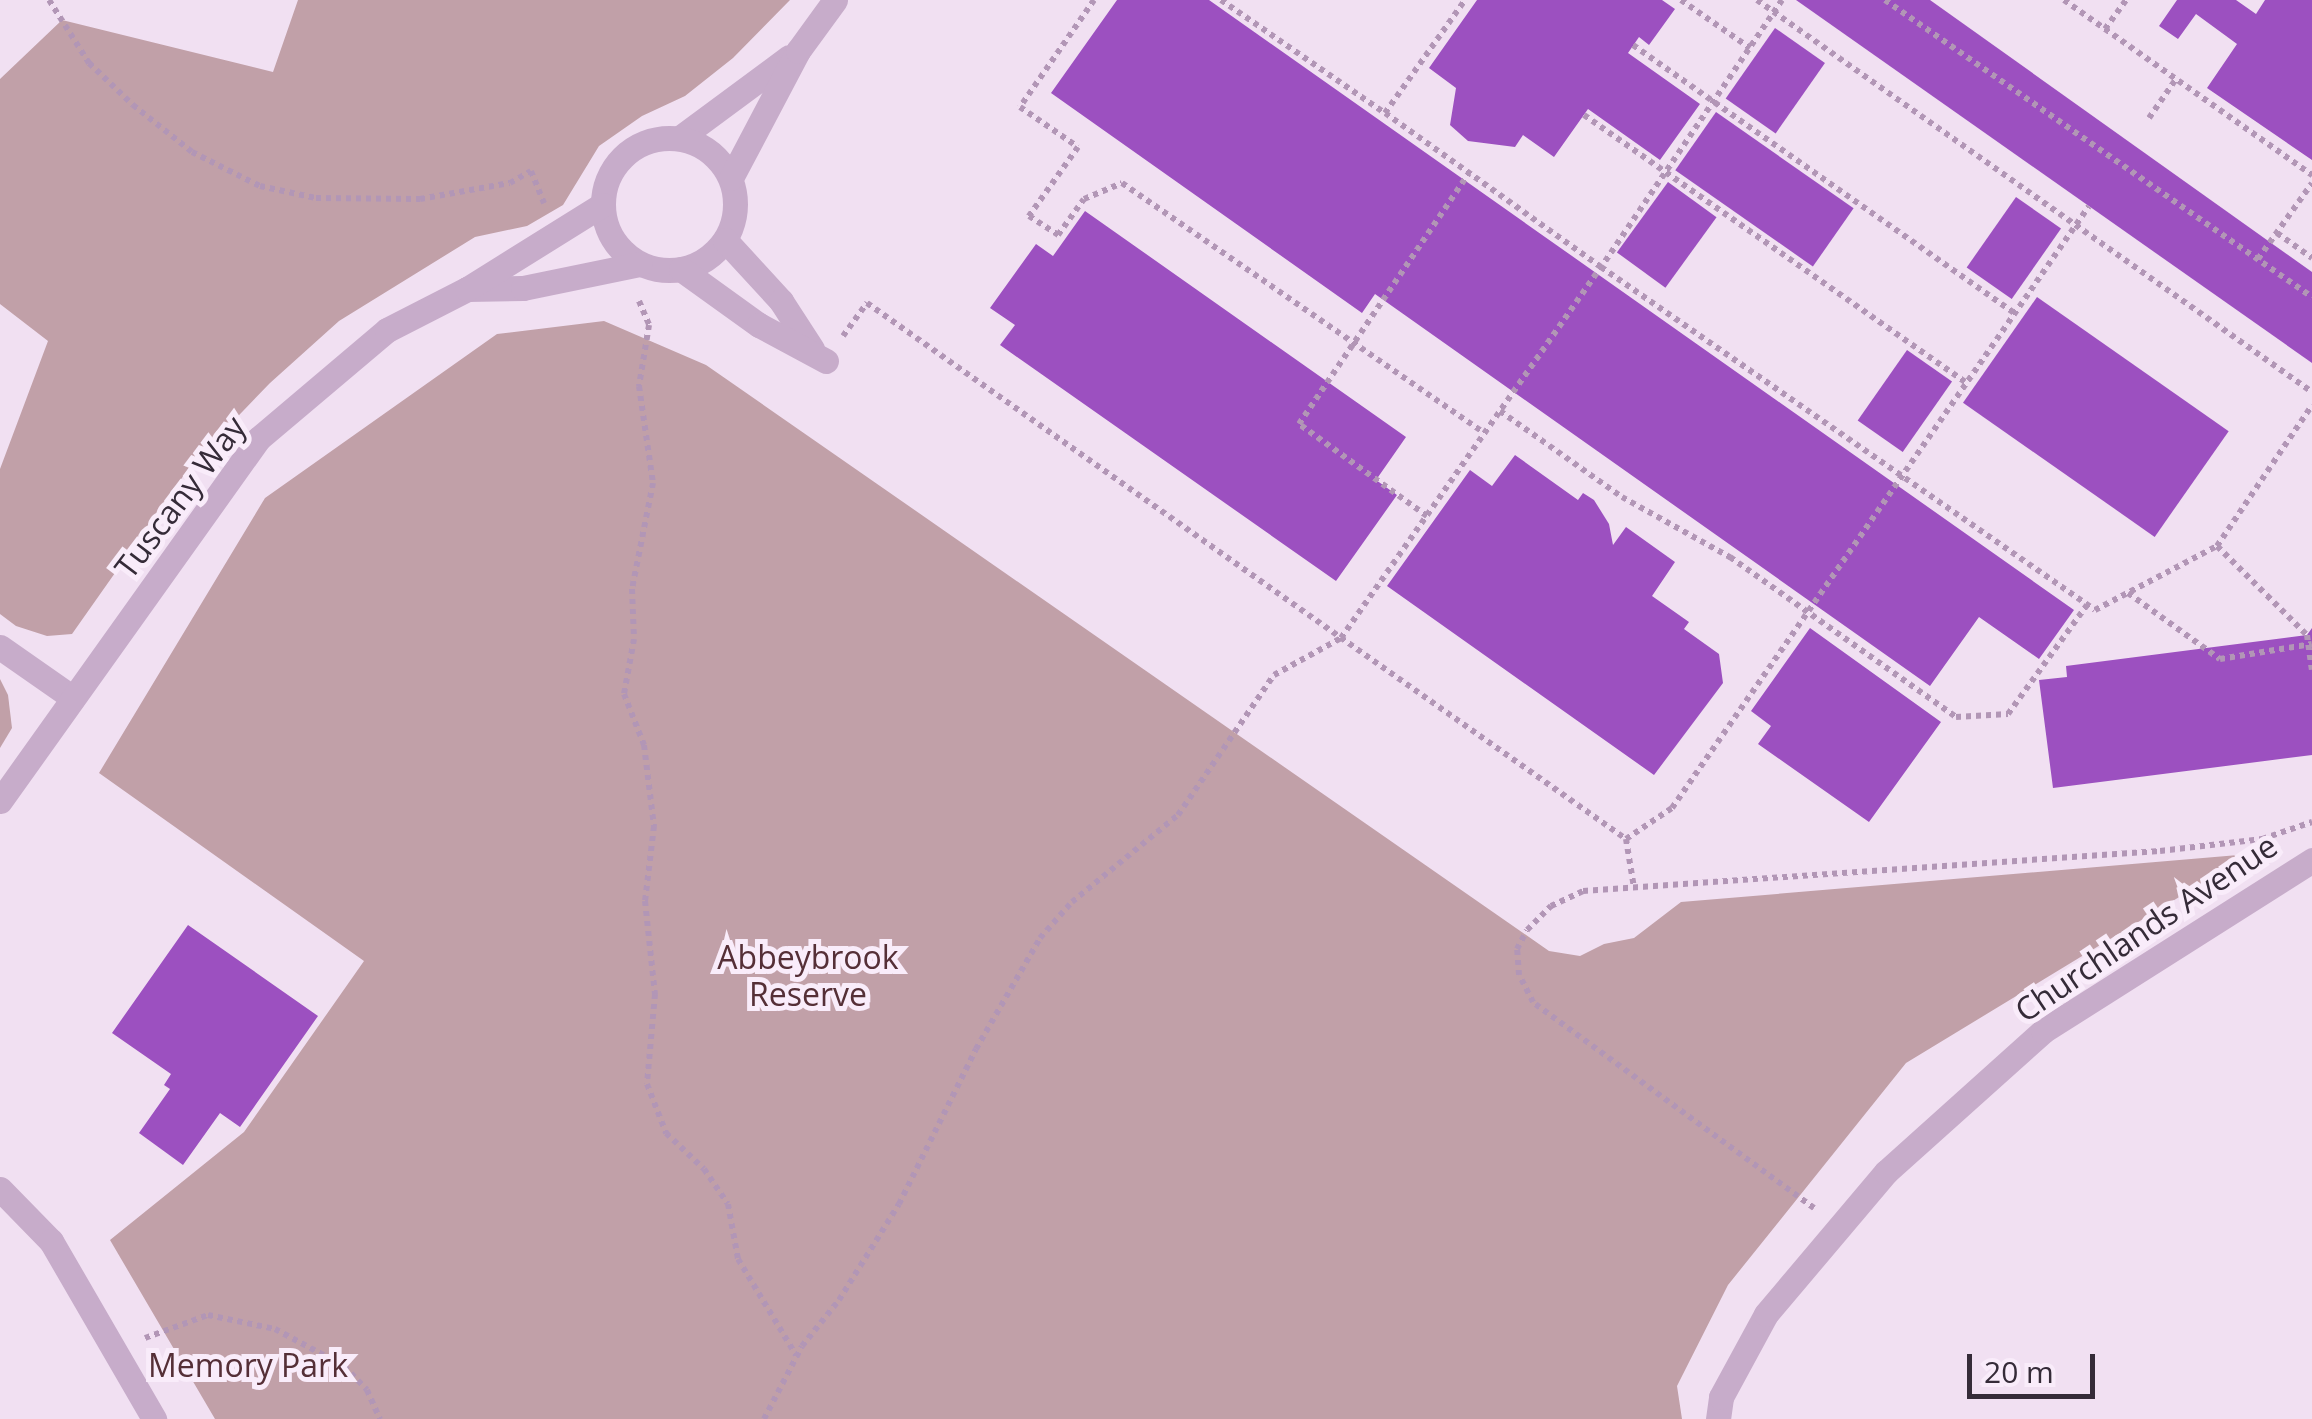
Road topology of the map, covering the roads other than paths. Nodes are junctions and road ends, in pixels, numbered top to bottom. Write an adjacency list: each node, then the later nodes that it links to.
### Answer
1 (835, 0): 2 (street)
2 (798, 51): 3 (street); 4 (street)
3 (680, 137): 4 (street); 5 (street)
4 (731, 178): 6 (street)
5 (602, 205): 7 (street); 9 (street, Tuscany Way)
6 (725, 240): 8 (street); 8 (street)
7 (640, 264): 8 (street); 9 (street, Tuscany Way)
8 (681, 269)
9 (466, 289): 11 (street, Tuscany Way)
10 (0, 647): 11 (street)
11 (73, 698): 12 (street, Tuscany Way)
12 (0, 800)
13 (2308, 861): 16 (street, Churchlands Avenue)
14 (0, 1189): 15 (street)
15 (154, 1419)
16 (1718, 1419)

